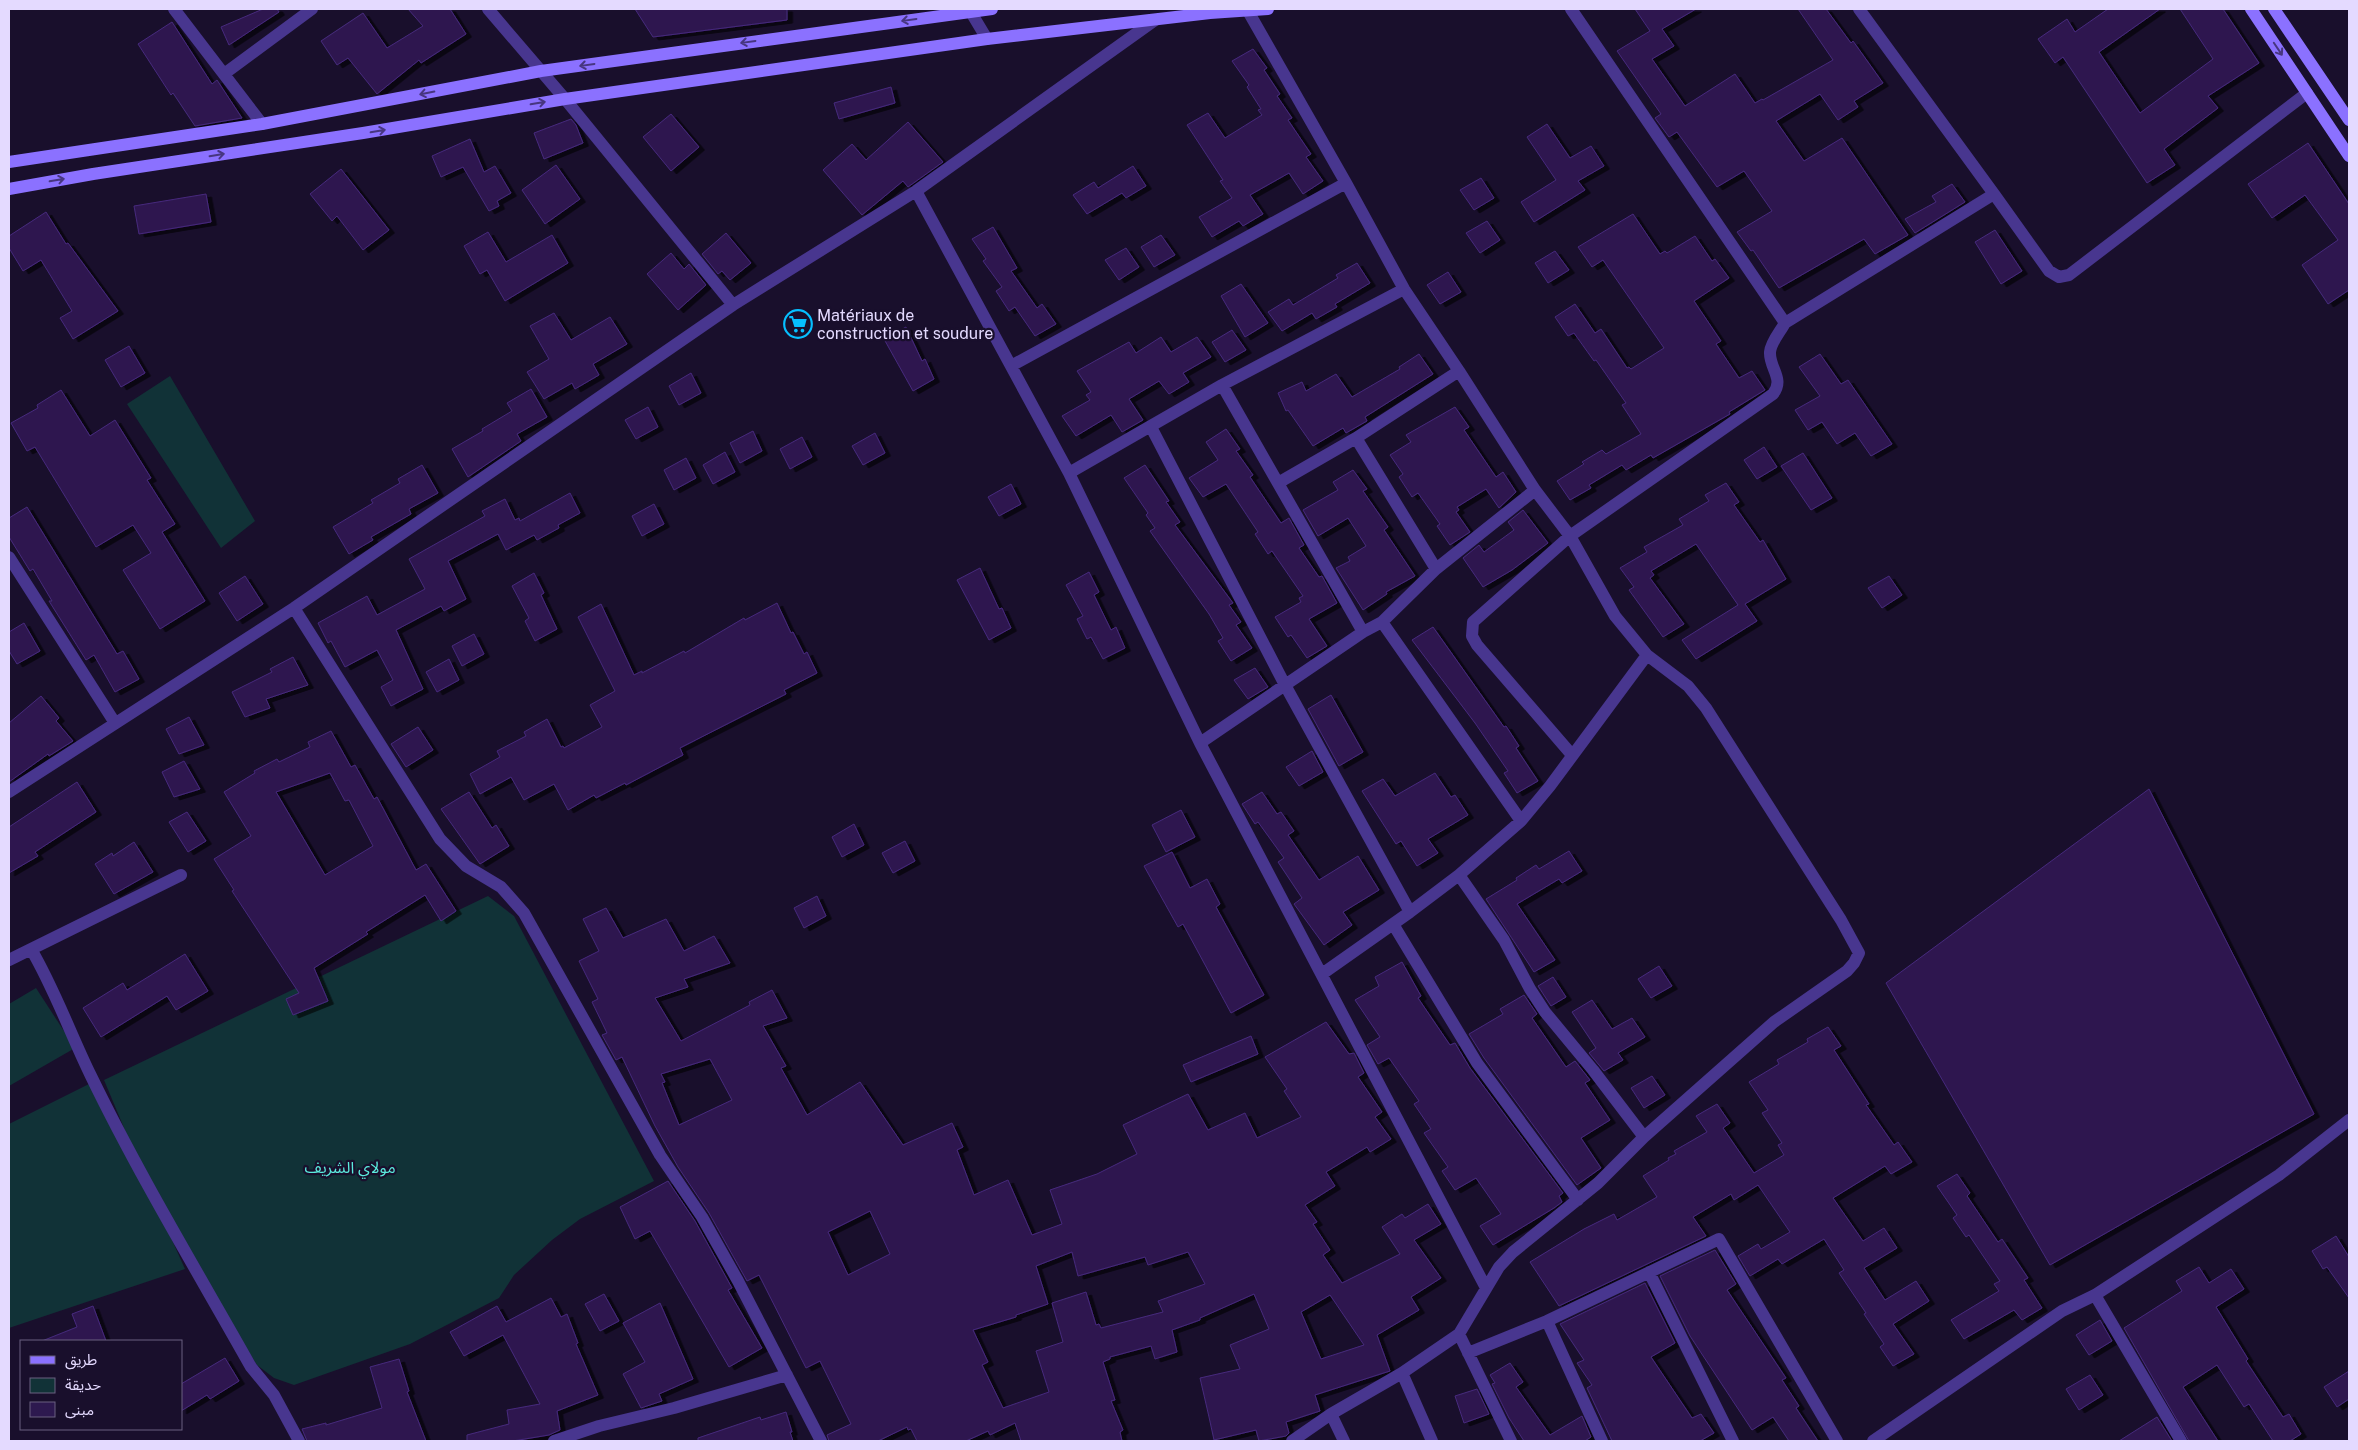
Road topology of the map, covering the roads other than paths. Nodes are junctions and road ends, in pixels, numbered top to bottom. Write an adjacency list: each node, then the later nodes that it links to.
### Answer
1 (174, 9): 15 (street)
2 (312, 9): 15 (street)
3 (488, 9): 14 (street)
4 (992, 9): 10 (street)
5 (1268, 9): 11 (street)
6 (1571, 9): 28 (street)
7 (1859, 9): 25 (street)
8 (2252, 9): 16 (street, one-way to 16)
9 (2274, 9): 18 (street)
10 (970, 10): 13 (street); 14 (street, one-way to 14)
11 (1245, 10): 12 (street); 22 (street)
12 (1155, 20): 13 (street); 24 (street)
13 (987, 38): 17 (street)
14 (541, 71): 17 (street); 19 (street, one-way to 19)
15 (224, 74): 19 (street)
16 (2307, 93): 20 (street); 25 (street)
17 (566, 98): 23 (street, one-way to 17); 27 (street)
18 (2349, 120)
19 (262, 124): 21 (street)
20 (2349, 156)
21 (9, 162)
22 (1346, 183): 26 (street); 29 (street)
23 (9, 189)
24 (916, 191): 27 (street); 29 (street)
25 (1994, 194): 28 (street)
26 (1404, 289): 30 (street); 31 (street)
27 (733, 305): 40 (street)
28 (1785, 323): 37 (street)
29 (1010, 366): 34 (street)
30 (1459, 371): 33 (street); 36 (street)
31 (1222, 385): 32 (street); 35 (street)
32 (1151, 427): 34 (street); 44 (street)
33 (1356, 438): 35 (street); 39 (street)
34 (1069, 473): 46 (street)
35 (1278, 483): 42 (street)
36 (1535, 490): 37 (street); 39 (street)
37 (1570, 536): 43 (street); 47 (street)
38 (9, 557): 45 (street)
39 (1436, 570): 41 (street)
40 (294, 608): 45 (street); 67 (street)
41 (1382, 622): 42 (street); 49 (street)
42 (1363, 632): 44 (street)
43 (1647, 655): 47 (street); 58 (street)
44 (1285, 685): 46 (street); 52 (street)
45 (116, 723): 48 (street)
46 (1200, 743): 56 (street)
47 (1572, 755): 49 (street)
48 (9, 792)
49 (1521, 822): 51 (street)
50 (181, 875): 54 (street)
51 (1459, 875): 52 (street); 58 (street)
52 (1410, 912): 53 (street)
53 (1393, 924): 56 (street); 59 (street)
54 (31, 949): 55 (street); 69 (street)
55 (10, 957)
56 (1322, 974): 61 (street)
57 (2349, 1120): 62 (street)
58 (1644, 1137): 59 (street)
59 (1578, 1200): 61 (street)
60 (1649, 1272): 63 (street); 77 (street); 78 (street)
61 (1486, 1288): 64 (street)
62 (2095, 1295): 79 (street); 80 (street)
63 (1547, 1321): 65 (street); 76 (street)
64 (1459, 1334): 65 (street); 66 (street)
65 (1468, 1353): 75 (street)
66 (1402, 1373): 68 (street); 74 (street)
67 (787, 1375): 70 (street); 71 (street)
68 (1331, 1414): 72 (street); 73 (street)
69 (299, 1441)
70 (554, 1441)
71 (821, 1441)
72 (1292, 1441)
73 (1344, 1441)
74 (1432, 1441)
75 (1511, 1441)
76 (1602, 1441)
77 (1733, 1441)
78 (1837, 1441)
79 (1872, 1441)
80 (2181, 1441)

